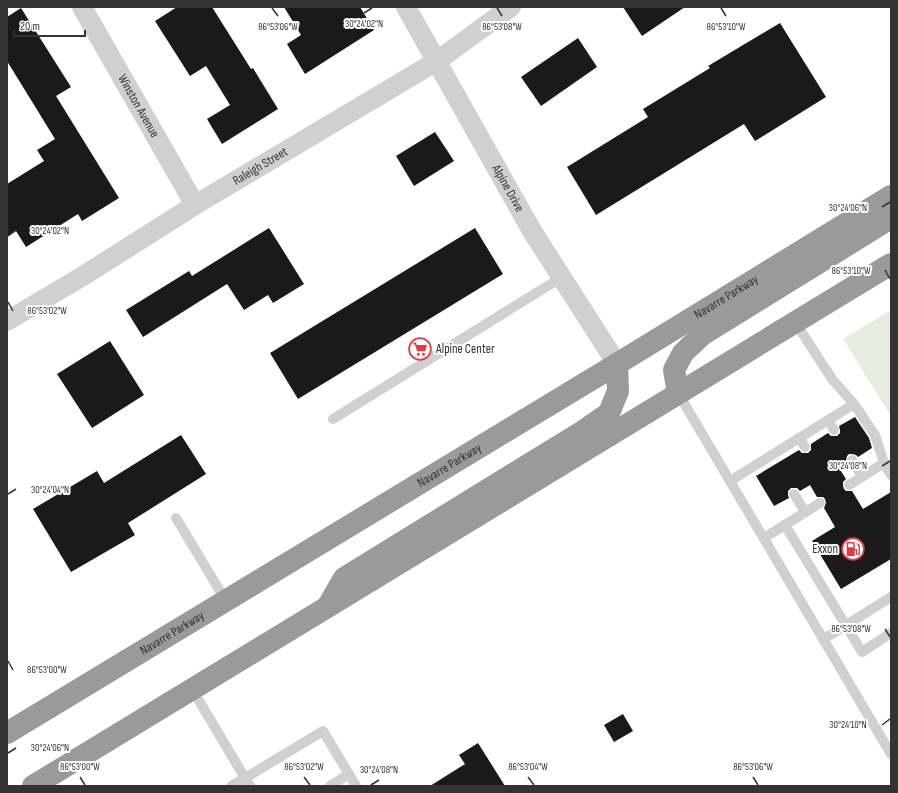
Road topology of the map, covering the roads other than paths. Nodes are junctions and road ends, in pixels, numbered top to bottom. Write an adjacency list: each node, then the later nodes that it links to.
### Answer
1 (82, 7): 6 (street, Winston Avenue)
2 (406, 7): 4 (street, Alpine Drive)
3 (511, 7): 4 (street, Raleigh Street)
4 (437, 61): 6 (street, Raleigh Street); 9 (street, Alpine Drive)
5 (891, 196): 12 (highway, Navarre Parkway)
6 (195, 205): 10 (street, Raleigh Street)
7 (891, 218): 13 (highway)
8 (891, 264): 11 (highway)
9 (562, 277): 12 (street, Alpine Drive); 15 (lane)
10 (7, 321)
11 (795, 322): 13 (highway); 14 (lane)
12 (618, 364): 33 (highway, Navarre Parkway); 34 (highway)
13 (678, 393): 24 (lane); 34 (highway)
14 (854, 404): 16 (lane); 21 (lane)
15 (333, 419)
16 (828, 420): 17 (lane); 18 (lane)
17 (834, 430)
18 (799, 438): 19 (lane); 24 (lane)
19 (805, 447)
20 (852, 460): 23 (lane)
21 (884, 464): 22 (lane); 23 (lane)
22 (891, 474)
23 (862, 477): 25 (lane)
24 (730, 481): 31 (lane)
25 (849, 485)
26 (794, 494): 28 (lane)
27 (820, 502): 28 (lane)
28 (805, 512): 30 (lane)
29 (176, 518): 33 (lane)
30 (785, 525): 31 (lane); 35 (lane)
31 (764, 538): 37 (lane)
32 (891, 597): 35 (lane)
33 (226, 601): 39 (highway, Navarre Parkway)
34 (326, 608): 38 (highway)
35 (846, 626): 36 (lane); 37 (lane)
36 (891, 633)
37 (824, 639): 40 (lane)
38 (192, 689): 42 (lane); 43 (highway)
39 (7, 733)
40 (891, 754)
41 (349, 774): 42 (lane); 45 (lane); 46 (lane)
42 (248, 782): 44 (lane)
43 (33, 786)
44 (231, 786)
45 (330, 786)
46 (356, 786)

